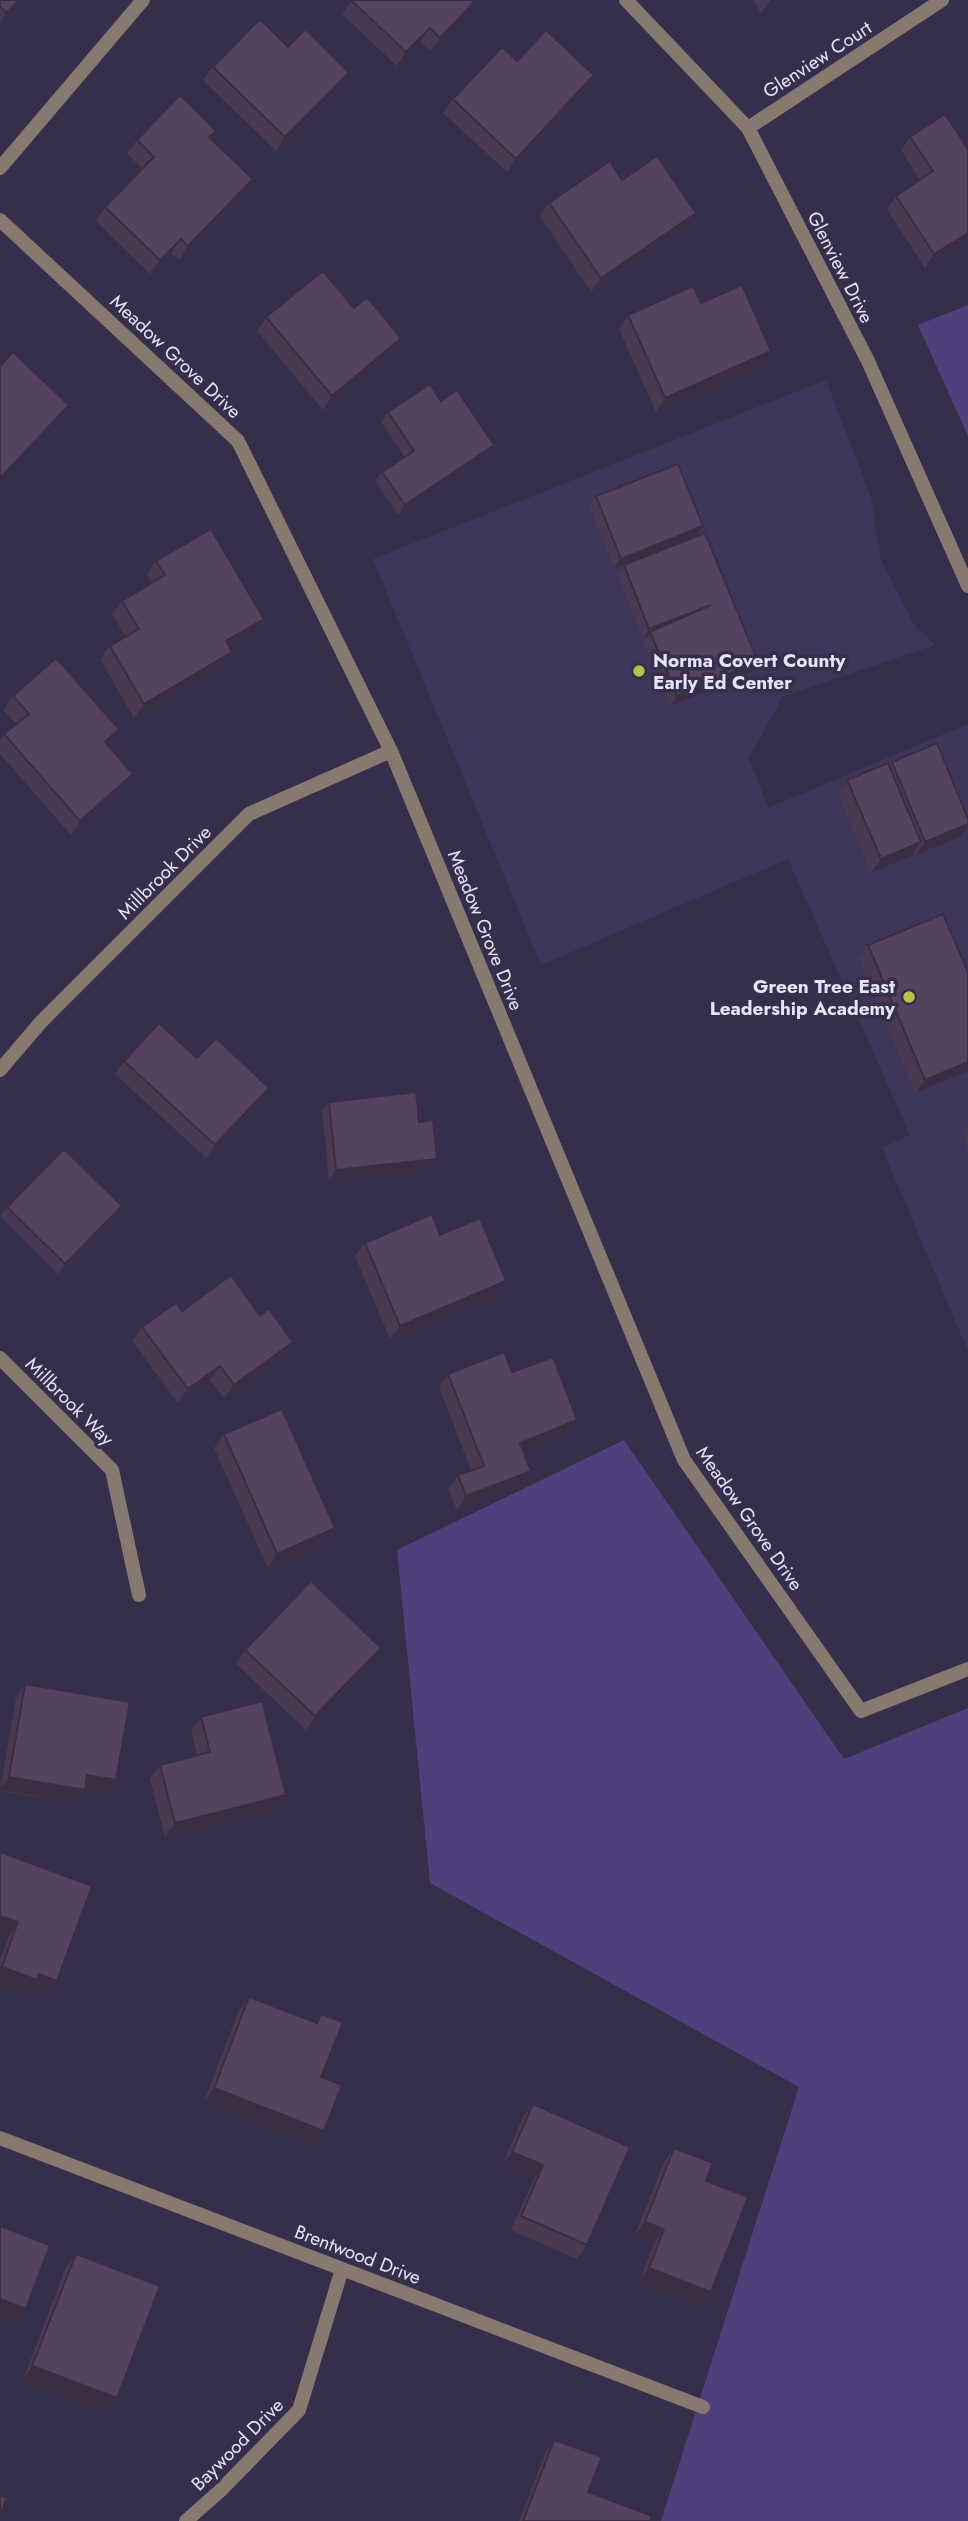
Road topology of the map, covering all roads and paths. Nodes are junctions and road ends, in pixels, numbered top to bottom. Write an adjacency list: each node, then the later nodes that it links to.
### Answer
1 (143, 0): 5 (street)
2 (626, 0): 4 (street, Glenview Drive)
3 (942, 0): 4 (street, Glenview Court)
4 (748, 128): 7 (street, Glenview Drive)
5 (0, 168)
6 (0, 220): 8 (street, Meadow Grove Drive)
7 (968, 586)
8 (391, 751): 9 (street, Millbrook Drive); 12 (street, Meadow Grove Drive)
9 (0, 1070)
10 (0, 1358): 11 (street, Millbrook Way)
11 (139, 1595)
12 (968, 1669)
13 (0, 2138): 14 (street, Brentwood Drive)
14 (342, 2269): 15 (street, Brentwood Drive); 16 (street, Baywood Drive)
15 (703, 2407)
16 (186, 2521)

